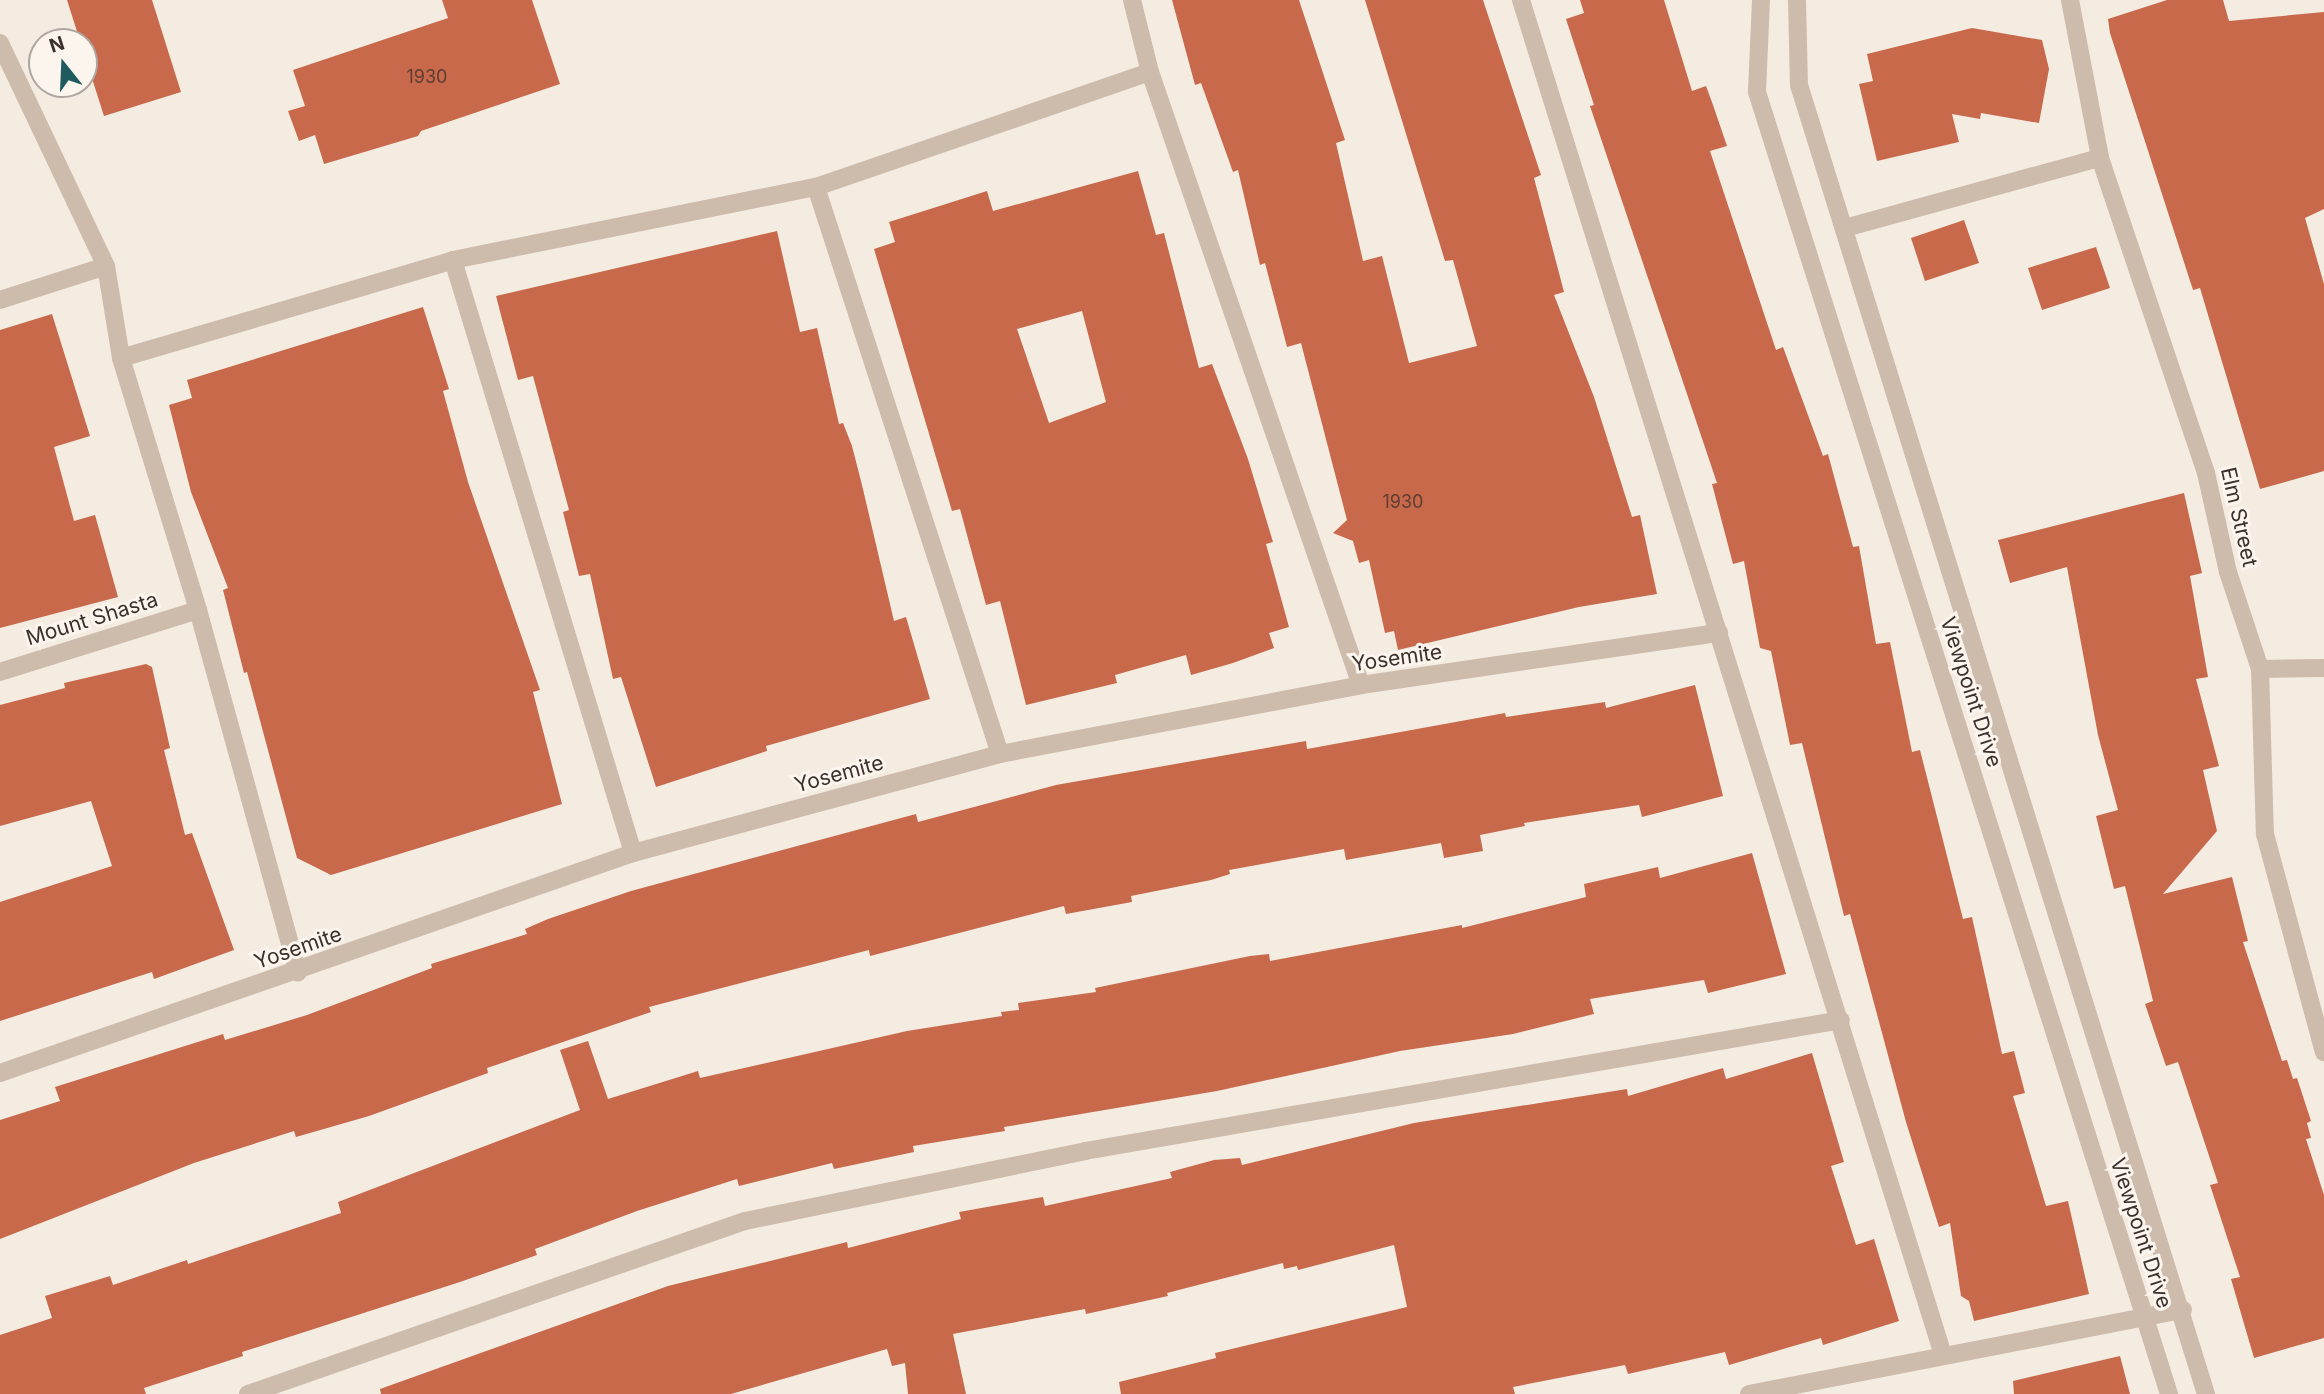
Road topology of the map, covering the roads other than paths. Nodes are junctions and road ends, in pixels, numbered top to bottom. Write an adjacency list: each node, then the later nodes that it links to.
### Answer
1 (1132, 0): 7 (street)
2 (1521, 0): 16 (street)
3 (1761, 0): 29 (street, Viewpoint Drive)
4 (1797, 0): 10 (street, Viewpoint Drive)
5 (2070, 0): 8 (street, Elm Street)
6 (0, 43): 12 (street)
7 (1150, 72): 9 (street); 20 (street)
8 (2100, 158): 10 (street); 18 (street, Elm Street)
9 (816, 187): 11 (street); 21 (street)
10 (1845, 228): 28 (street, Viewpoint Drive)
11 (453, 260): 14 (street); 22 (street)
12 (106, 266): 13 (street); 14 (street)
13 (0, 300)
14 (121, 358): 15 (street)
15 (198, 610): 19 (street, Mount Shasta); 23 (street)
16 (1719, 633): 20 (street, Yosemite); 25 (street)
17 (2324, 668): 18 (street)
18 (2260, 669): 24 (street, Elm Street)
19 (0, 672)
20 (1361, 685): 21 (street, Yosemite)
21 (1000, 754): 22 (street, Yosemite)
22 (633, 853): 23 (street, Yosemite)
23 (298, 972): 27 (street, Yosemite)
24 (2316, 999): 26 (street, Elm Street)
25 (1841, 1020): 30 (street); 31 (street)
26 (2324, 1052)
27 (0, 1073)
28 (2183, 1310): 29 (street); 34 (street, Viewpoint Drive)
29 (2144, 1317): 30 (street); 33 (street, Viewpoint Drive)
30 (1944, 1355): 32 (street)
31 (248, 1394)
32 (1749, 1394)
33 (2169, 1394)
34 (2206, 1394)

